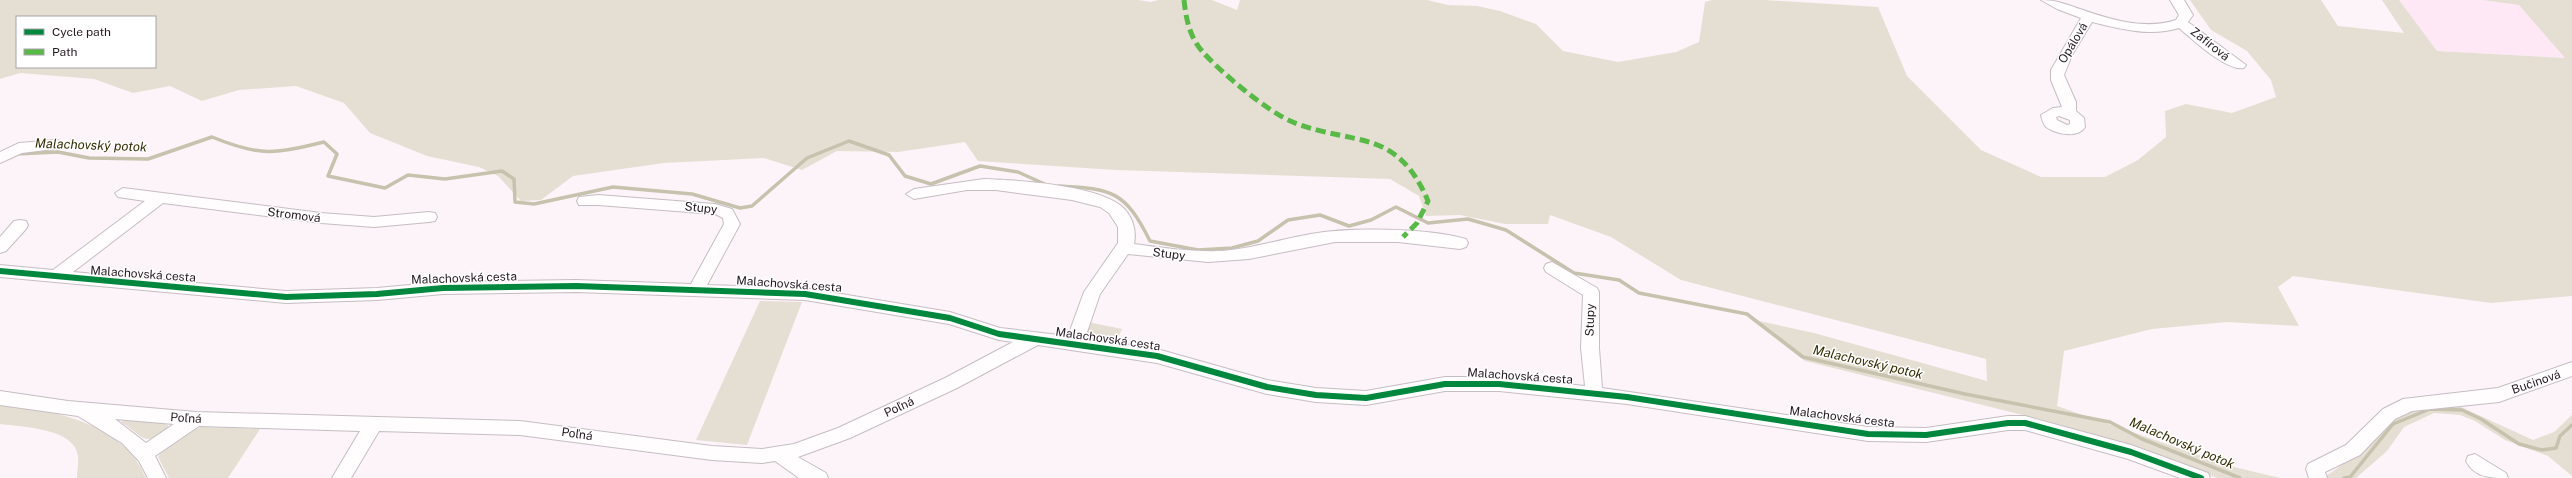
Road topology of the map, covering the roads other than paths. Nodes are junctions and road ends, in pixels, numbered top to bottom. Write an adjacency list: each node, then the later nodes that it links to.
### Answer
1 (2048, 0): 3 (street, Opálová)
2 (2177, 0): 4 (street, Zafírová)
3 (2088, 17): 5 (street, Opálová); 7 (street, Opálová)
4 (2181, 23): 5 (street, Zafírová); 6 (street, Zafírová)
5 (2141, 27)
6 (2239, 66)
7 (2068, 113)
8 (57, 145): 9 (street)
9 (5, 155)
10 (123, 192): 12 (street, Stromová)
11 (914, 194): 18 (street)
12 (160, 198): 14 (street, Stromová); 21 (street)
13 (585, 201): 22 (street, Stupy)
14 (429, 218)
15 (20, 225): 17 (street)
16 (1460, 243): 18 (street, Stupy)
17 (0, 247)
18 (1124, 248): 24 (street, Malachovská cesta)
19 (1552, 268): 26 (street, Stupy)
20 (0, 272): 21 (street, Malachovská cesta)
21 (55, 277): 22 (street, Malachovská cesta)
22 (696, 290): 23 (street, Malachovská cesta)
23 (1006, 341): 24 (street, Malachovská cesta); 32 (street, Poľná)
24 (1074, 344): 26 (street, Malachovská cesta)
25 (2572, 369): 37 (street, Bučinová)
26 (1594, 393): 36 (street, Malachovská cesta)
27 (0, 398): 28 (street, Poľná)
28 (68, 408): 29 (street, Poľná); 31 (street)
29 (196, 419): 30 (street, Poľná); 31 (street)
30 (374, 424): 32 (street, Poľná); 34 (street)
31 (144, 454): 33 (street)
32 (778, 454): 35 (street)
33 (157, 478)
34 (341, 478)
35 (819, 478)
36 (2201, 478)
37 (2318, 478)

